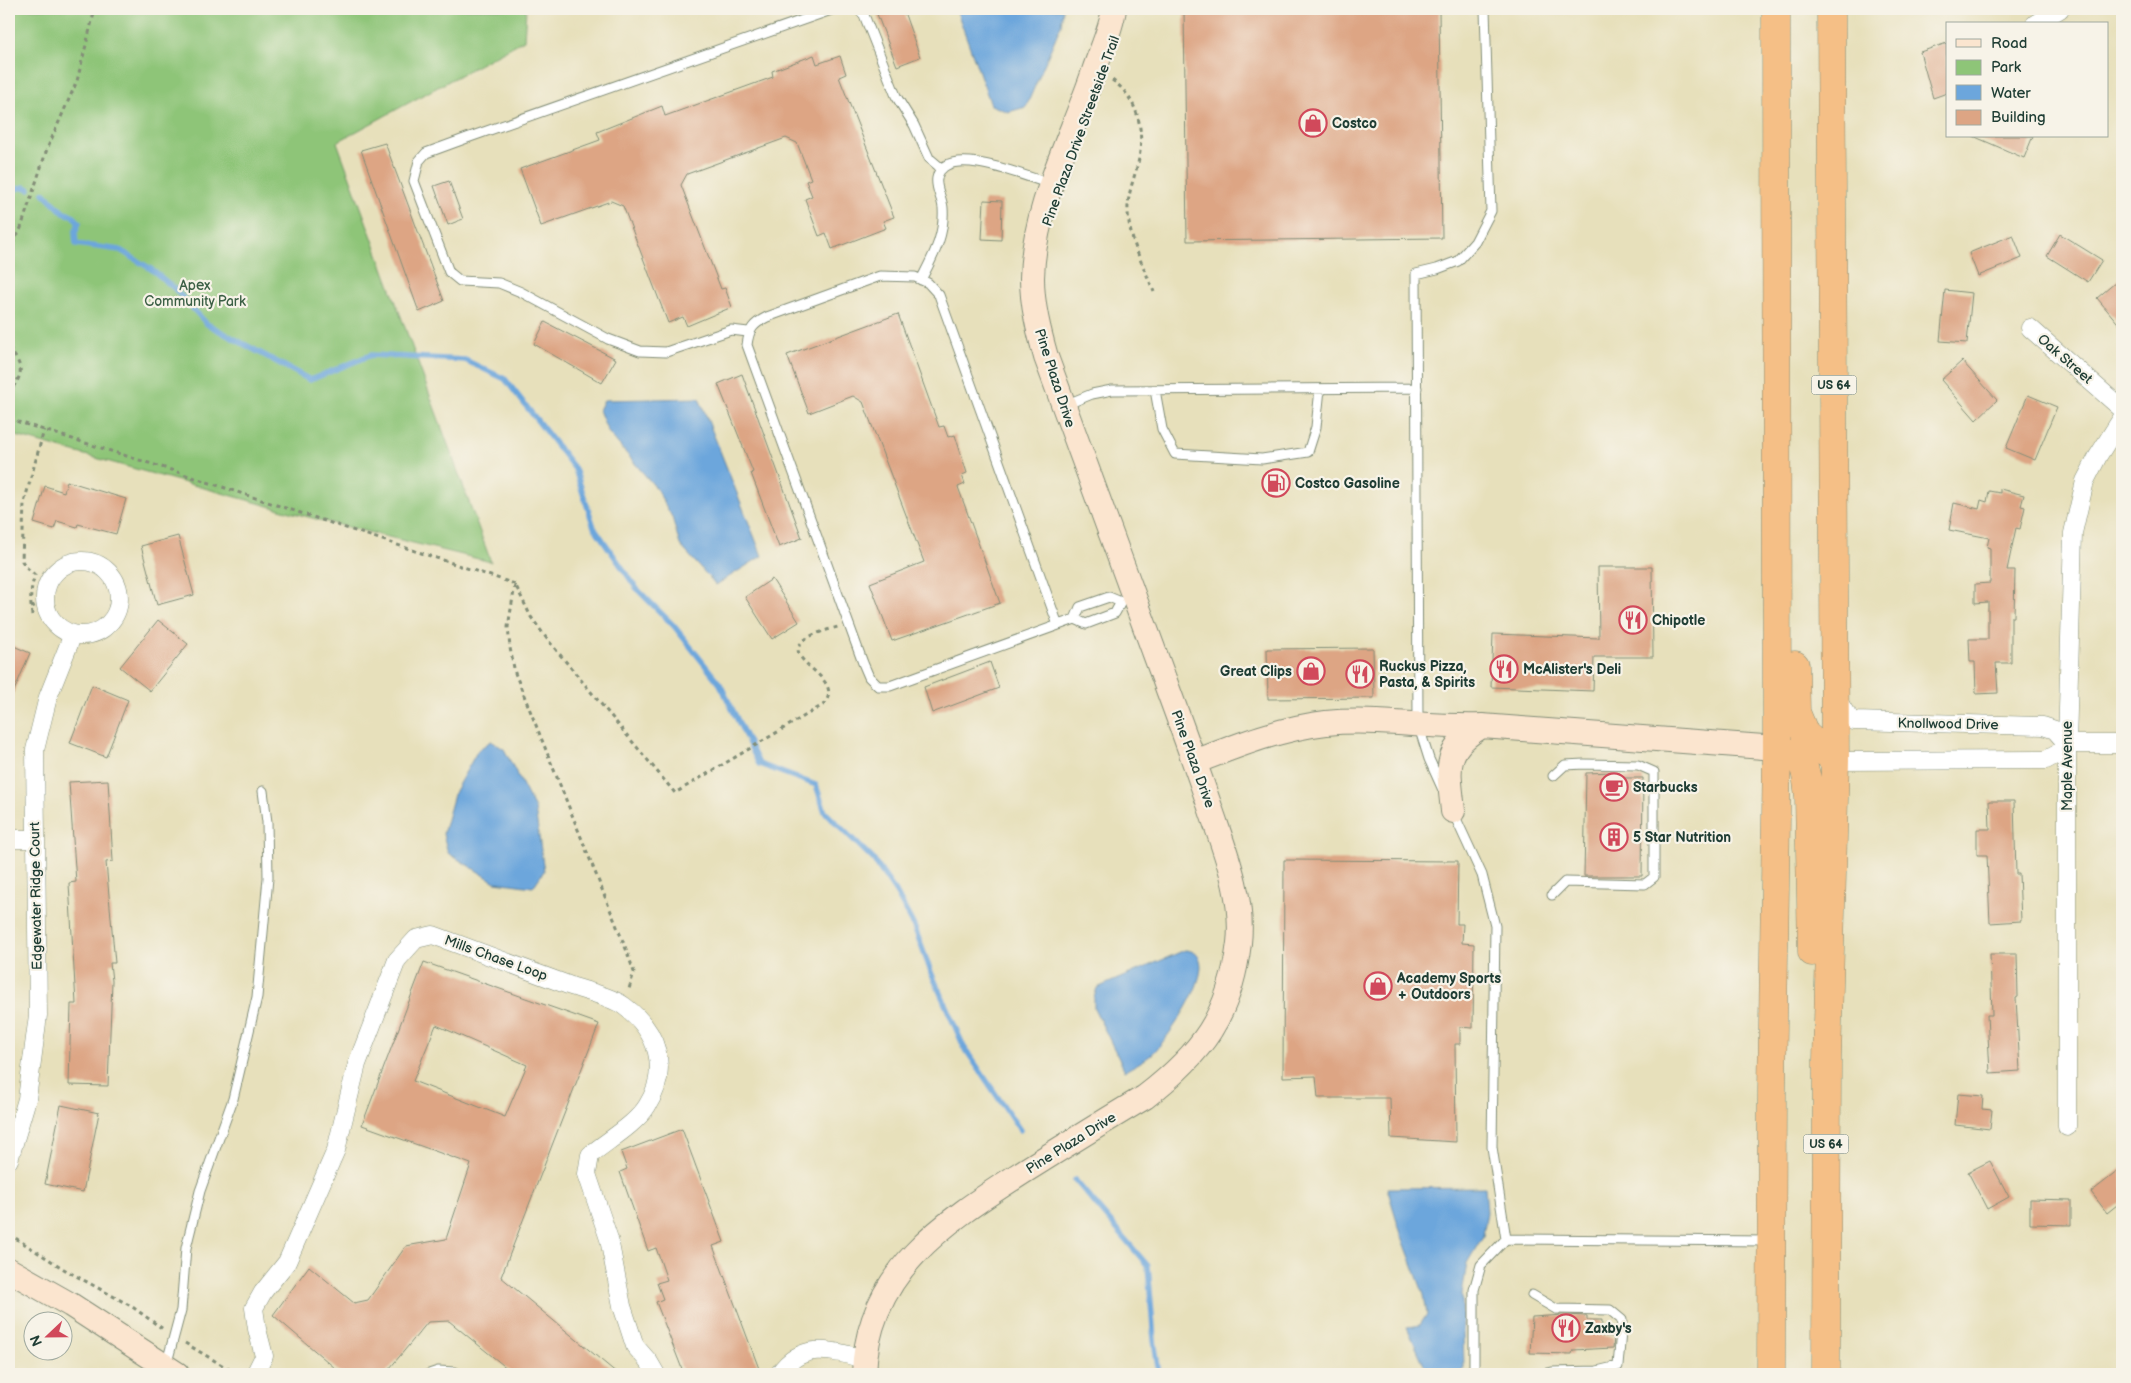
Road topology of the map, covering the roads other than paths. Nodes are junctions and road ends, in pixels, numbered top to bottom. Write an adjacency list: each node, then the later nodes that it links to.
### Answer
1 (834, 9): 13 (lane)
2 (858, 9): 9 (lane)
3 (1114, 9): 10 (street, Pine Plaza Drive)
4 (1485, 9): 14 (lane)
5 (1776, 9): 17 (highway)
6 (1831, 9): 25 (highway, US 64)
7 (2060, 9): 8 (street)
8 (2038, 22)
9 (942, 169): 10 (lane); 11 (lane)
10 (1052, 185): 18 (street, Pine Plaza Drive)
11 (921, 280): 13 (lane); 23 (lane)
12 (2030, 328): 19 (street, Oak Street)
13 (748, 332): 23 (lane)
14 (1417, 388): 15 (lane); 26 (lane)
15 (1320, 389): 16 (lane); 16 (lane)
16 (1155, 390): 18 (lane)
17 (1776, 394): 30 (highway); 31 (highway)
18 (1063, 406): 21 (street, Pine Plaza Drive)
19 (2122, 409)
20 (2122, 418): 28 (street, Maple Avenue)
21 (1128, 600): 22 (lane); 22 (lane); 32 (street, Pine Plaza Drive)
22 (1075, 619): 23 (lane)
23 (1058, 625)
24 (73, 634): 24 (street); 37 (street, Edgewater Ridge Court)
25 (1835, 696): 28 (street, Knollwood Drive); 31 (highway, US 64)
26 (1418, 724): 27 (street); 32 (street); 35 (lane)
27 (1482, 726): 30 (street); 35 (street)
28 (2067, 744): 29 (street); 31 (street); 40 (street, Maple Avenue)
29 (2122, 744)
30 (1777, 748): 39 (highway); 43 (highway)
31 (1835, 761): 39 (highway, US 64)
32 (1195, 762): 46 (street, Pine Plaza Drive)
33 (1553, 776): 38 (lane)
34 (263, 791): 47 (lane)
35 (1452, 811): 42 (lane)
36 (9, 839): 37 (street)
37 (34, 839): 41 (street, Edgewater Ridge Court)
38 (1552, 895)
39 (1826, 1098): 56 (highway, US 64)
40 (2067, 1127)
41 (9, 1160)
42 (1506, 1239): 43 (lane); 53 (lane)
43 (1772, 1241): 55 (highway)
44 (9, 1270): 47 (street)
45 (1532, 1295): 54 (lane)
46 (864, 1367): 52 (street)
47 (168, 1372)
48 (255, 1374): 51 (street, Mills Chase Loop)
49 (429, 1374): 50 (lane)
50 (458, 1374)
51 (656, 1374)
52 (779, 1374)
53 (1474, 1374)
54 (1544, 1374)
55 (1772, 1374)
56 (1826, 1374)

